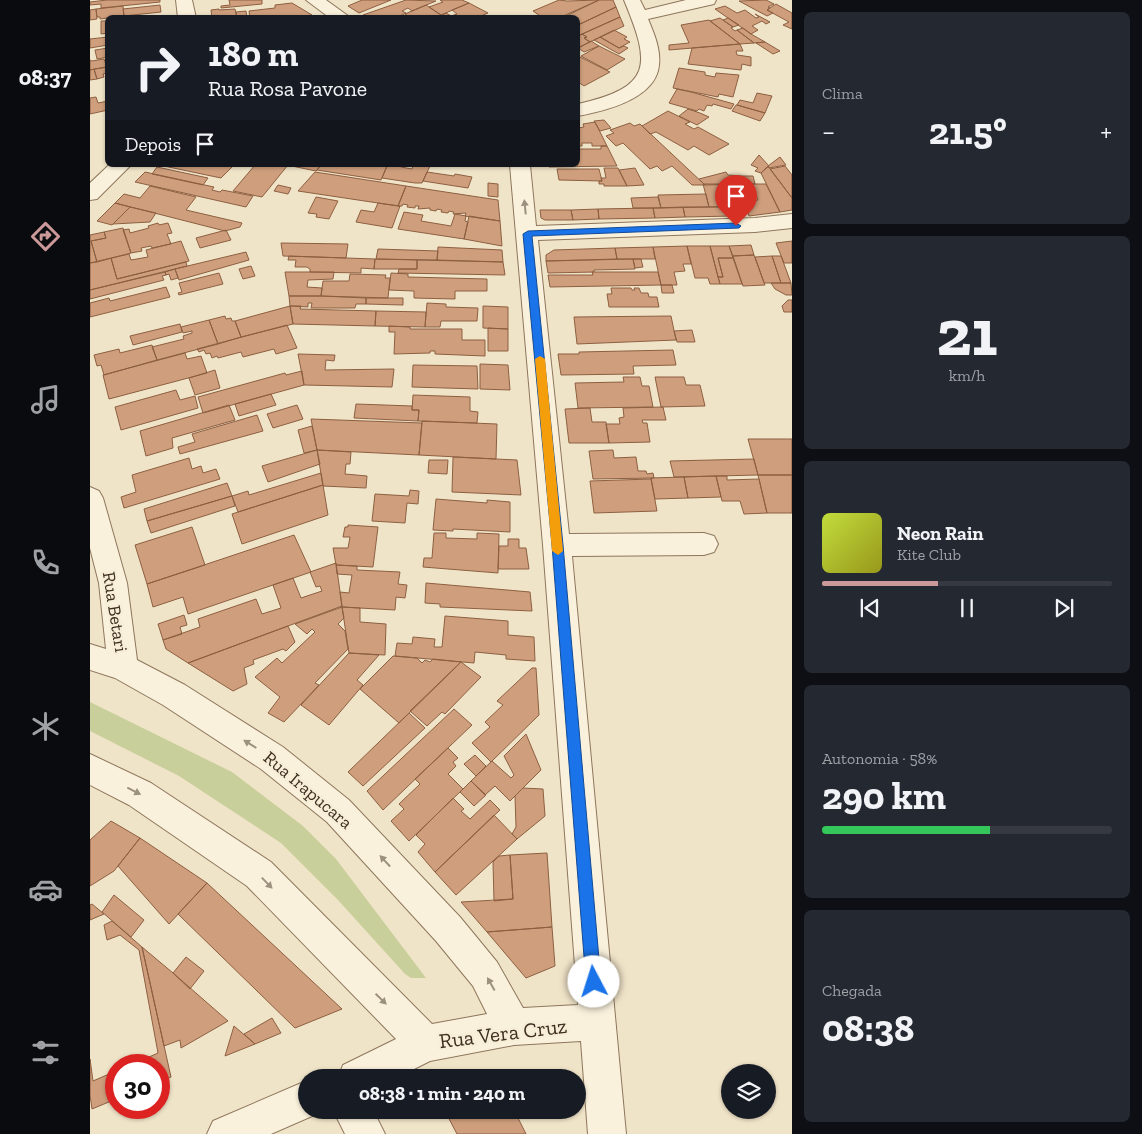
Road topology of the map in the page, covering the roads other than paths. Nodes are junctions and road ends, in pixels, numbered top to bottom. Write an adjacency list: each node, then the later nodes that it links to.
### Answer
1 (184, 0): 5 (street)
2 (314, 0): 6 (street)
3 (708, 0): 4 (street)
4 (635, 8): 7 (street)
5 (186, 15)
6 (338, 15)
7 (580, 109)
8 (119, 167): 10 (street)
9 (520, 167): 12 (street, one-way to 9)
10 (90, 194)
11 (792, 222): 12 (street)
12 (528, 234): 15 (street)
13 (90, 498): 17 (street, Rua Betari)
14 (704, 544): 15 (street)
15 (557, 545): 19 (street)
16 (90, 657): 17 (street, Rua Irapucara)
17 (123, 668): 20 (street, Rua Irapucara, one-way to 17)
18 (90, 769): 21 (street, one-way to 21)
19 (597, 1022): 20 (street, Rua Vera Cruz); 27 (street)
20 (514, 1027): 21 (street, Rua Vera Cruz)
21 (426, 1043): 22 (street, Rua Vera Cruz)
22 (374, 1069)
23 (298, 1103): 25 (street)
24 (357, 1119): 26 (street)
25 (226, 1134)
26 (366, 1134)
27 (608, 1134)

